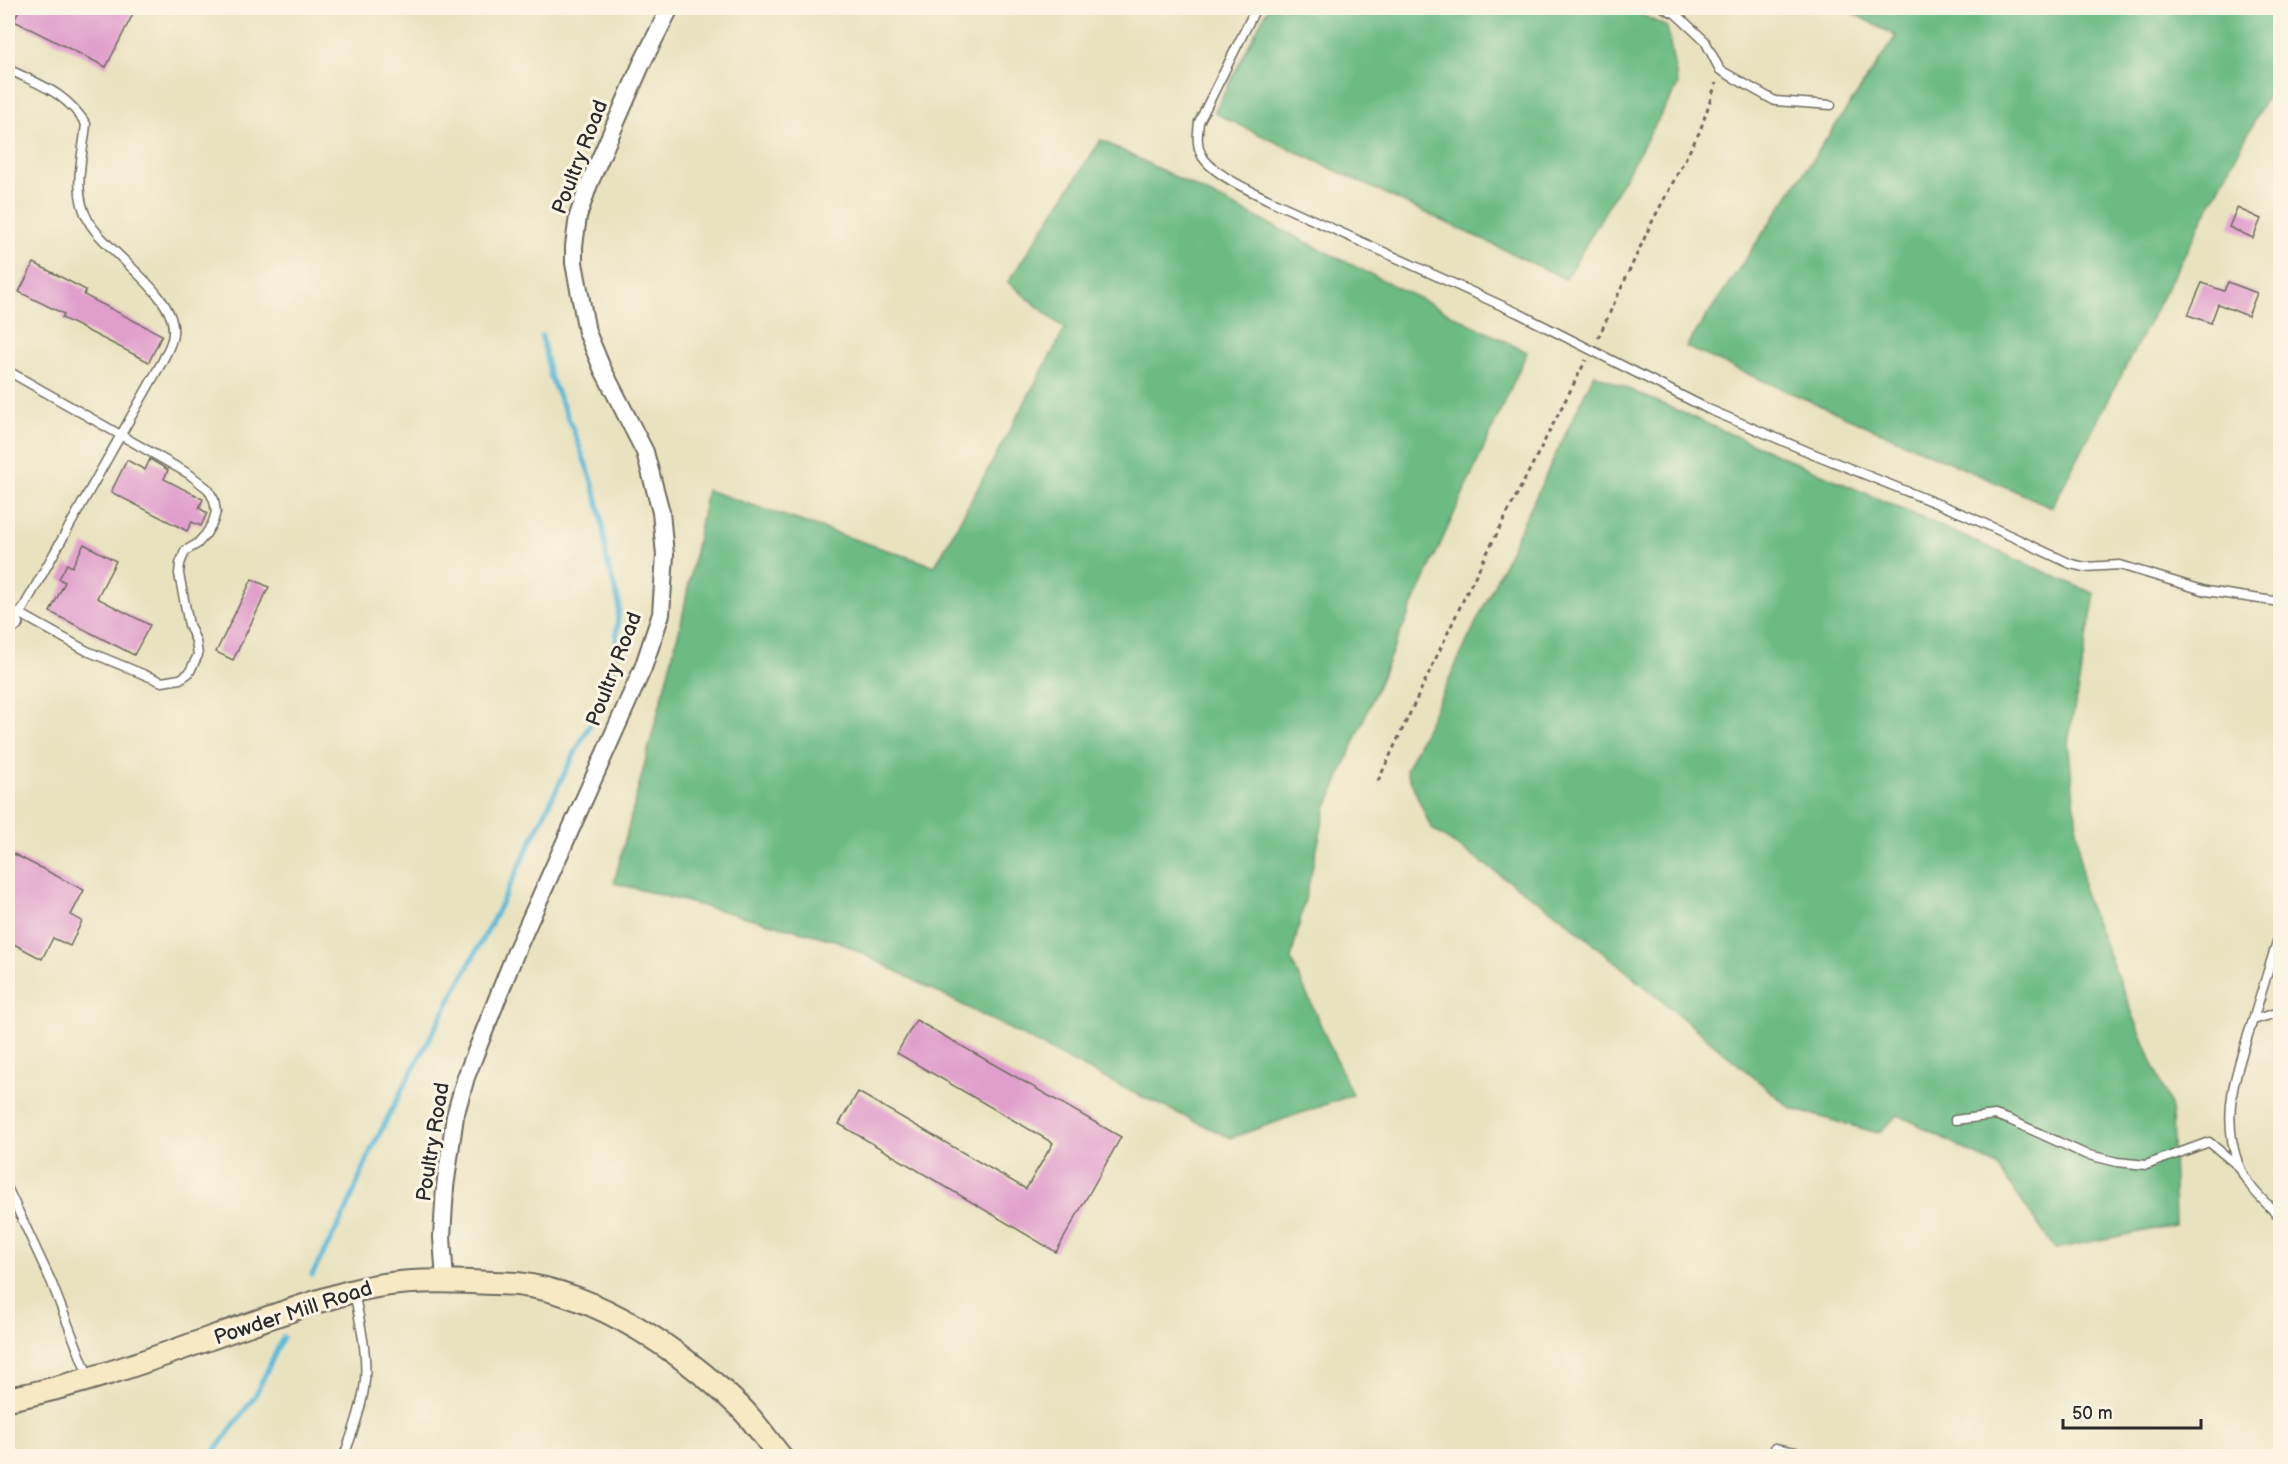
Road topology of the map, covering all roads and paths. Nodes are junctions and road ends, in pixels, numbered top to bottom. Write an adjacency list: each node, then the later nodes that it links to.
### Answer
1 (670, 8): 20 (street, Poultry Road)
2 (1256, 8): 7 (lane)
3 (1664, 8): 5 (lane)
4 (8, 69): 9 (lane)
5 (1720, 70): 6 (lane); 7 (path)
6 (1831, 105)
7 (1592, 350): 10 (lane); 12 (path)
8 (8, 371): 9 (lane)
9 (120, 436): 11 (lane); 11 (lane)
10 (2280, 602)
11 (12, 622)
12 (1378, 781)
13 (2280, 932): 15 (lane)
14 (2280, 1012): 15 (lane)
15 (2253, 1020): 17 (lane)
16 (1955, 1120): 17 (lane)
17 (2238, 1166): 19 (lane)
18 (8, 1188): 22 (lane)
19 (2280, 1217)
20 (445, 1281): 21 (main road, Powder Mill Road); 26 (main road, Powder Mill Road)
21 (354, 1291): 22 (main road, Powder Mill Road); 25 (lane)
22 (89, 1378): 23 (main road, Powder Mill Road)
23 (8, 1399)
24 (1775, 1448): 27 (lane)
25 (344, 1456)
26 (780, 1456)
27 (1815, 1456)

